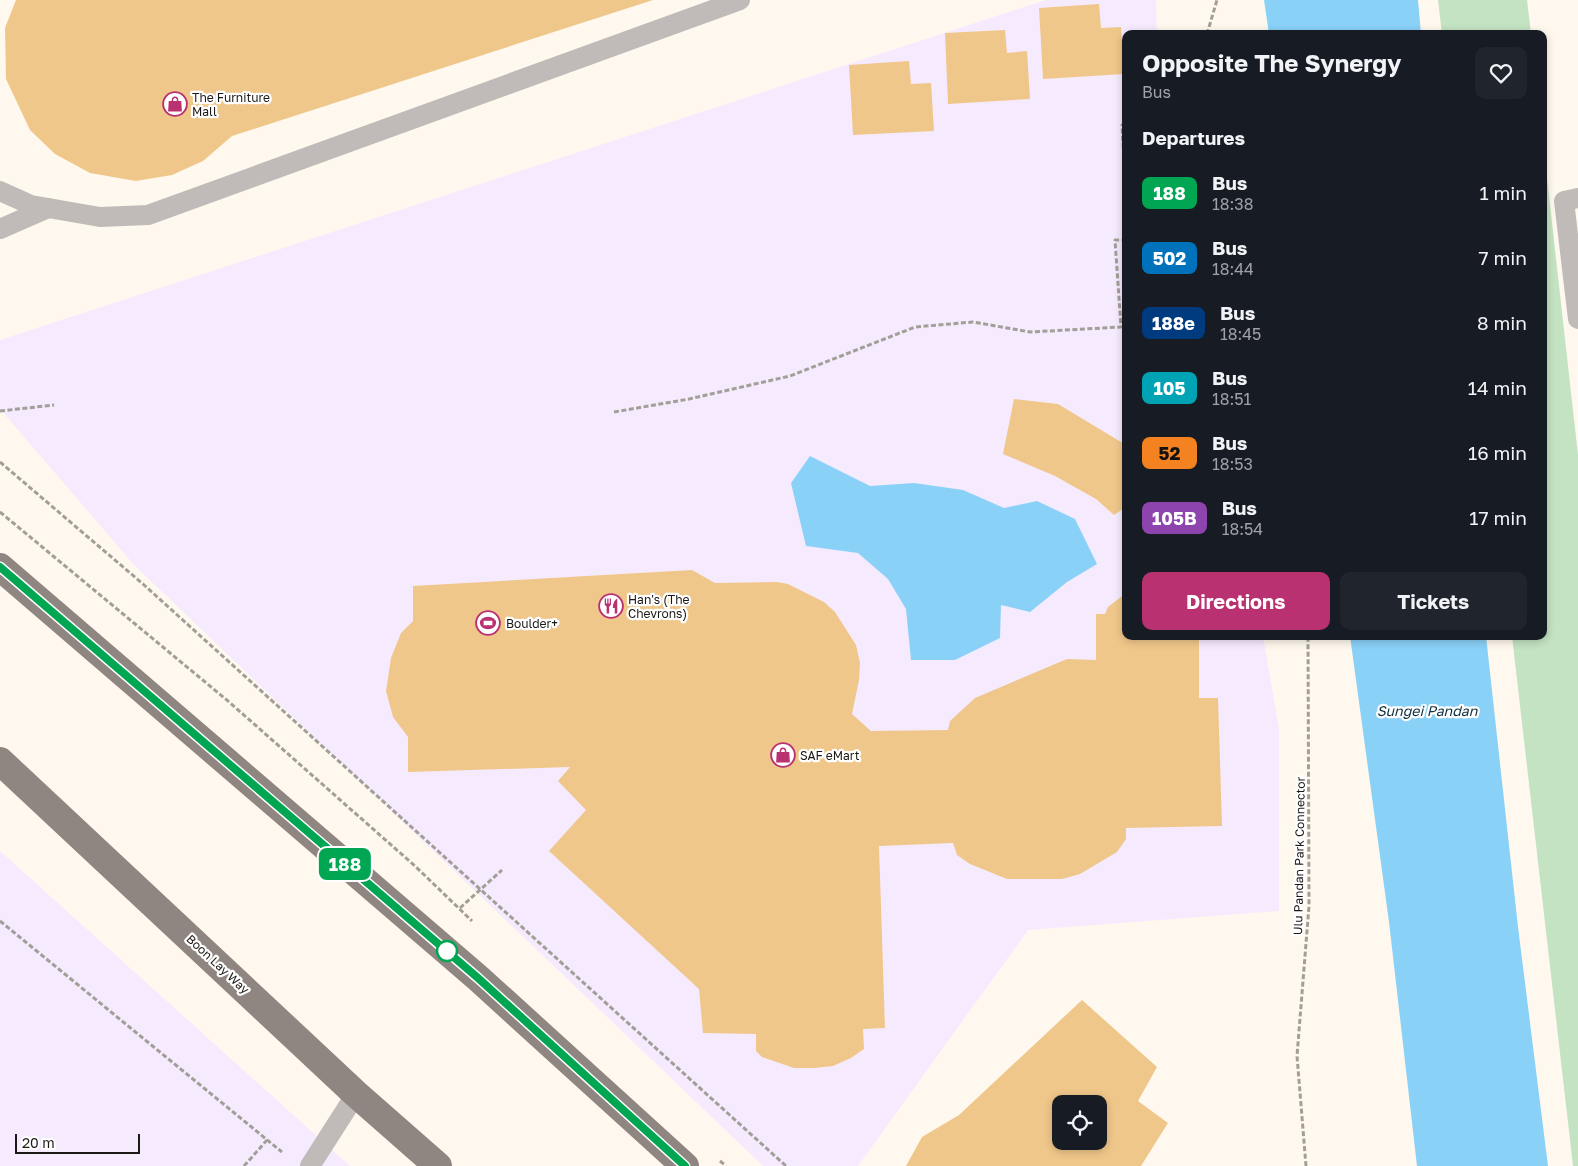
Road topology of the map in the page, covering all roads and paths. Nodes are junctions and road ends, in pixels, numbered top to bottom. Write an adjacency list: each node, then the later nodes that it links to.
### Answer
1 (740, 0): 6 (lane)
2 (1217, 0): 3 (path)
3 (1208, 30)
4 (0, 191): 6 (lane)
5 (1578, 198): 9 (lane)
6 (48, 208): 7 (lane)
7 (0, 229)
8 (1122, 240): 12 (path)
9 (1578, 319)
10 (54, 405): 11 (path)
11 (0, 411)
12 (614, 412)
13 (0, 462): 19 (path)
14 (0, 512): 20 (path)
15 (0, 567): 29 (main road)
16 (1308, 640): 31 (path, Ulu Pandan Park Connector)
17 (0, 761): 23 (main road, Boon Lay Way)
18 (502, 870): 19 (path)
19 (480, 889): 20 (path); 30 (path)
20 (460, 908): 22 (path)
21 (0, 921): 24 (path)
22 (472, 921)
23 (356, 1094): 27 (lane); 28 (main road, Boon Lay Way)
24 (266, 1140): 25 (path); 26 (path)
25 (286, 1156)
26 (244, 1166)
27 (310, 1166)
28 (438, 1166)
29 (685, 1166)
30 (786, 1166)
31 (1306, 1166)

